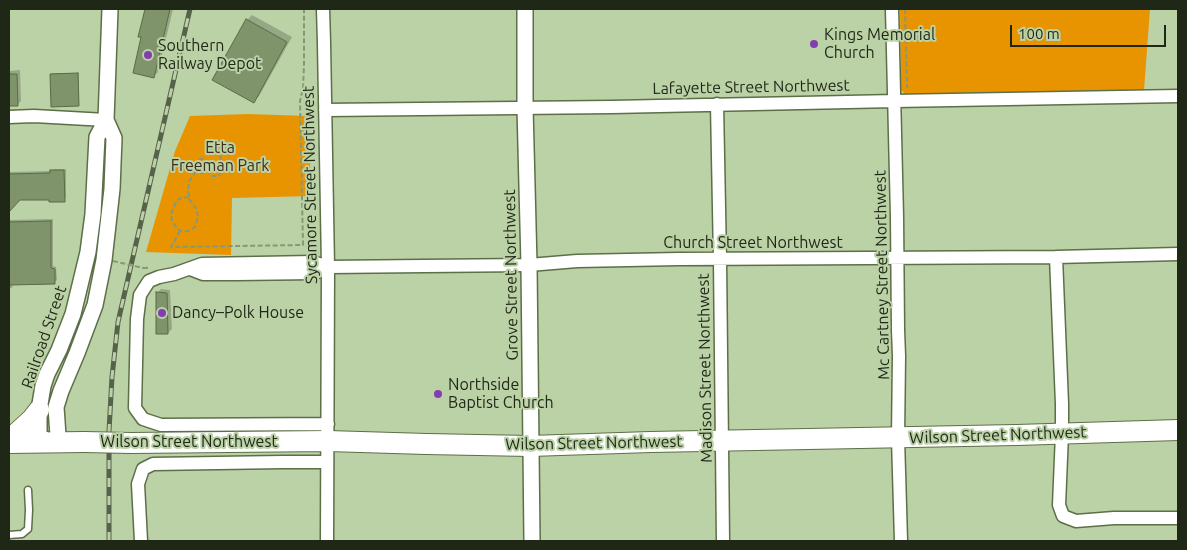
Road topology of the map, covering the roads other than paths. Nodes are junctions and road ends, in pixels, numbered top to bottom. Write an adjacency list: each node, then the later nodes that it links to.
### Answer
1 (110, 9): 11 (street)
2 (323, 9): 9 (street, Sycamore Street Northwest)
3 (524, 9): 8 (street, Grove Street Northwest)
4 (892, 9): 6 (street, Mc Cartney Street Northwest)
5 (1178, 96): 6 (street, Lafayette Street Northwest)
6 (895, 100): 7 (street, Lafayette Street Northwest); 14 (street, Mc Cartney Street Northwest)
7 (717, 104): 8 (street, Lafayette Street Northwest); 15 (street, Madison Street Northwest)
8 (525, 107): 9 (street, Lafayette Street Northwest); 16 (street, Grove Street Northwest)
9 (325, 110): 17 (street, Sycamore Street Northwest)
10 (9, 117): 11 (street)
11 (106, 120): 18 (street, Railroad Street); 25 (street)
12 (1178, 254): 13 (street, Church Street Northwest)
13 (1056, 257): 14 (street, Church Street Northwest); 21 (street)
14 (897, 258): 15 (street, Church Street Northwest); 22 (street, Mc Cartney Street Northwest)
15 (720, 260): 16 (street, Church Street Northwest); 24 (street, Madison Street Northwest)
16 (529, 265): 17 (street, Church Street Northwest); 26 (street, Grove Street Northwest)
17 (328, 267): 20 (street, Sycamore Street Northwest); 20 (street, Church Street Northwest)
18 (39, 410): 23 (highway); 25 (street, Railroad Street)
19 (1178, 430): 21 (highway, Wilson Street Northwest)
20 (328, 433): 25 (highway, Wilson Street Northwest, bridge); 26 (highway, Wilson Street Northwest); 27 (street, Sycamore Street Northwest)
21 (1062, 434): 22 (highway, Wilson Street Northwest); 29 (street)
22 (898, 438): 24 (highway, Wilson Street Northwest); 35 (street, Mc Cartney Street Northwest)
23 (9, 441): 25 (highway, Wilson Street Northwest)
24 (721, 441): 26 (highway, Wilson Street Northwest); 34 (street, Madison Street Northwest)
25 (50, 442)
26 (530, 446): 33 (street, Grove Street Northwest)
27 (327, 462): 31 (street); 32 (street, Sycamore Street Northwest)
28 (28, 490): 30 (lane)
29 (1178, 518)
30 (9, 535)
31 (141, 541)
32 (327, 541)
33 (532, 541)
34 (723, 541)
35 (901, 541)

